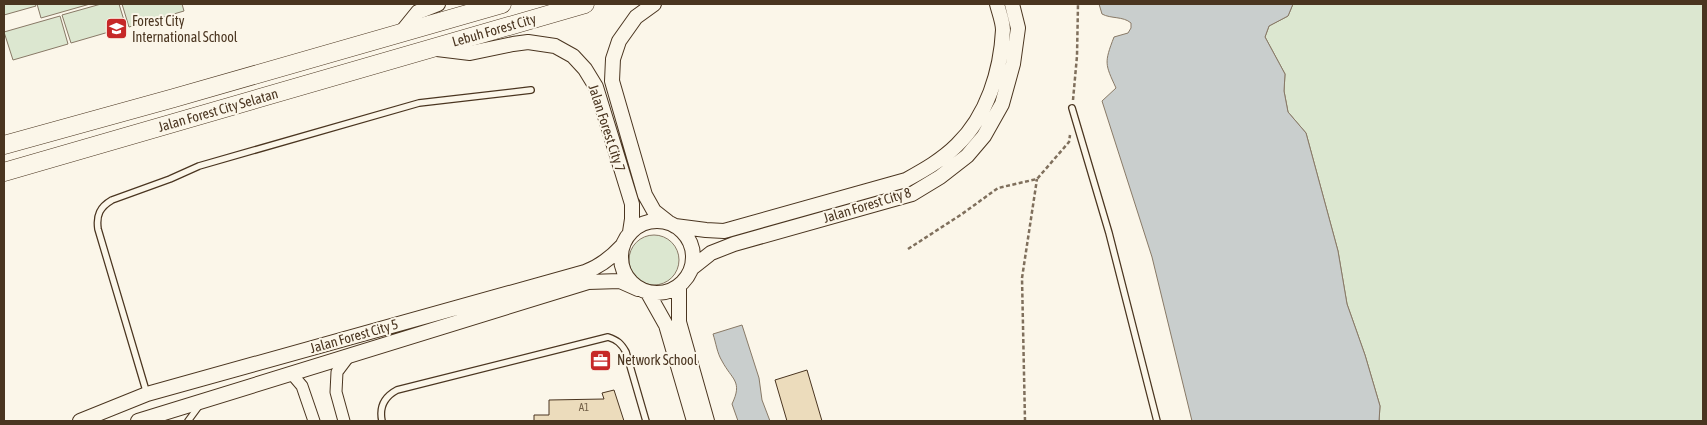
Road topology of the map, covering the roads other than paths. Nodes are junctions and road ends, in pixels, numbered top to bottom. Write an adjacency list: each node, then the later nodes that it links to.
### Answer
1 (438, 4): 7 (street)
2 (502, 4): 7 (main road, Lebuh Forest City)
3 (585, 4): 8 (main road, Lebuh Forest City)
4 (654, 4): 13 (street, Jalan Forest City 7)
5 (997, 4): 13 (street, Jalan Forest City 8)
6 (1012, 4): 16 (street, Jalan Forest City 8)
7 (401, 33): 11 (main road, Jalan Forest City Selatan)
8 (432, 48): 12 (main road, Jalan Forest City Selatan); 14 (street, Jalan Forest City 7)
9 (532, 90): 21 (lane)
10 (1072, 108): 33 (lane)
11 (4, 145)
12 (4, 172)
13 (672, 224): 14 (street); 16 (street)
14 (630, 232): 15 (street)
15 (622, 246): 18 (street); 21 (street, Jalan Forest City 5)
16 (692, 268): 17 (street)
17 (679, 286): 18 (street); 32 (street)
18 (643, 291): 19 (street, Jalan Forest City 5); 31 (street)
19 (349, 356): 20 (street, Jalan Forest City 5); 28 (street)
20 (291, 373): 22 (street, Jalan Forest City 5); 27 (street)
21 (147, 394): 24 (street, Jalan Forest City 5)
22 (204, 400): 23 (street, Jalan Forest City 5); 26 (lane)
23 (159, 418): 25 (street, Jalan Forest City 5)
24 (80, 421)
25 (138, 421)
26 (188, 421)
27 (314, 421)
28 (344, 421)
29 (382, 421): 30 (lane)
30 (646, 421)
31 (694, 421)
32 (707, 421)
33 (1157, 421)

